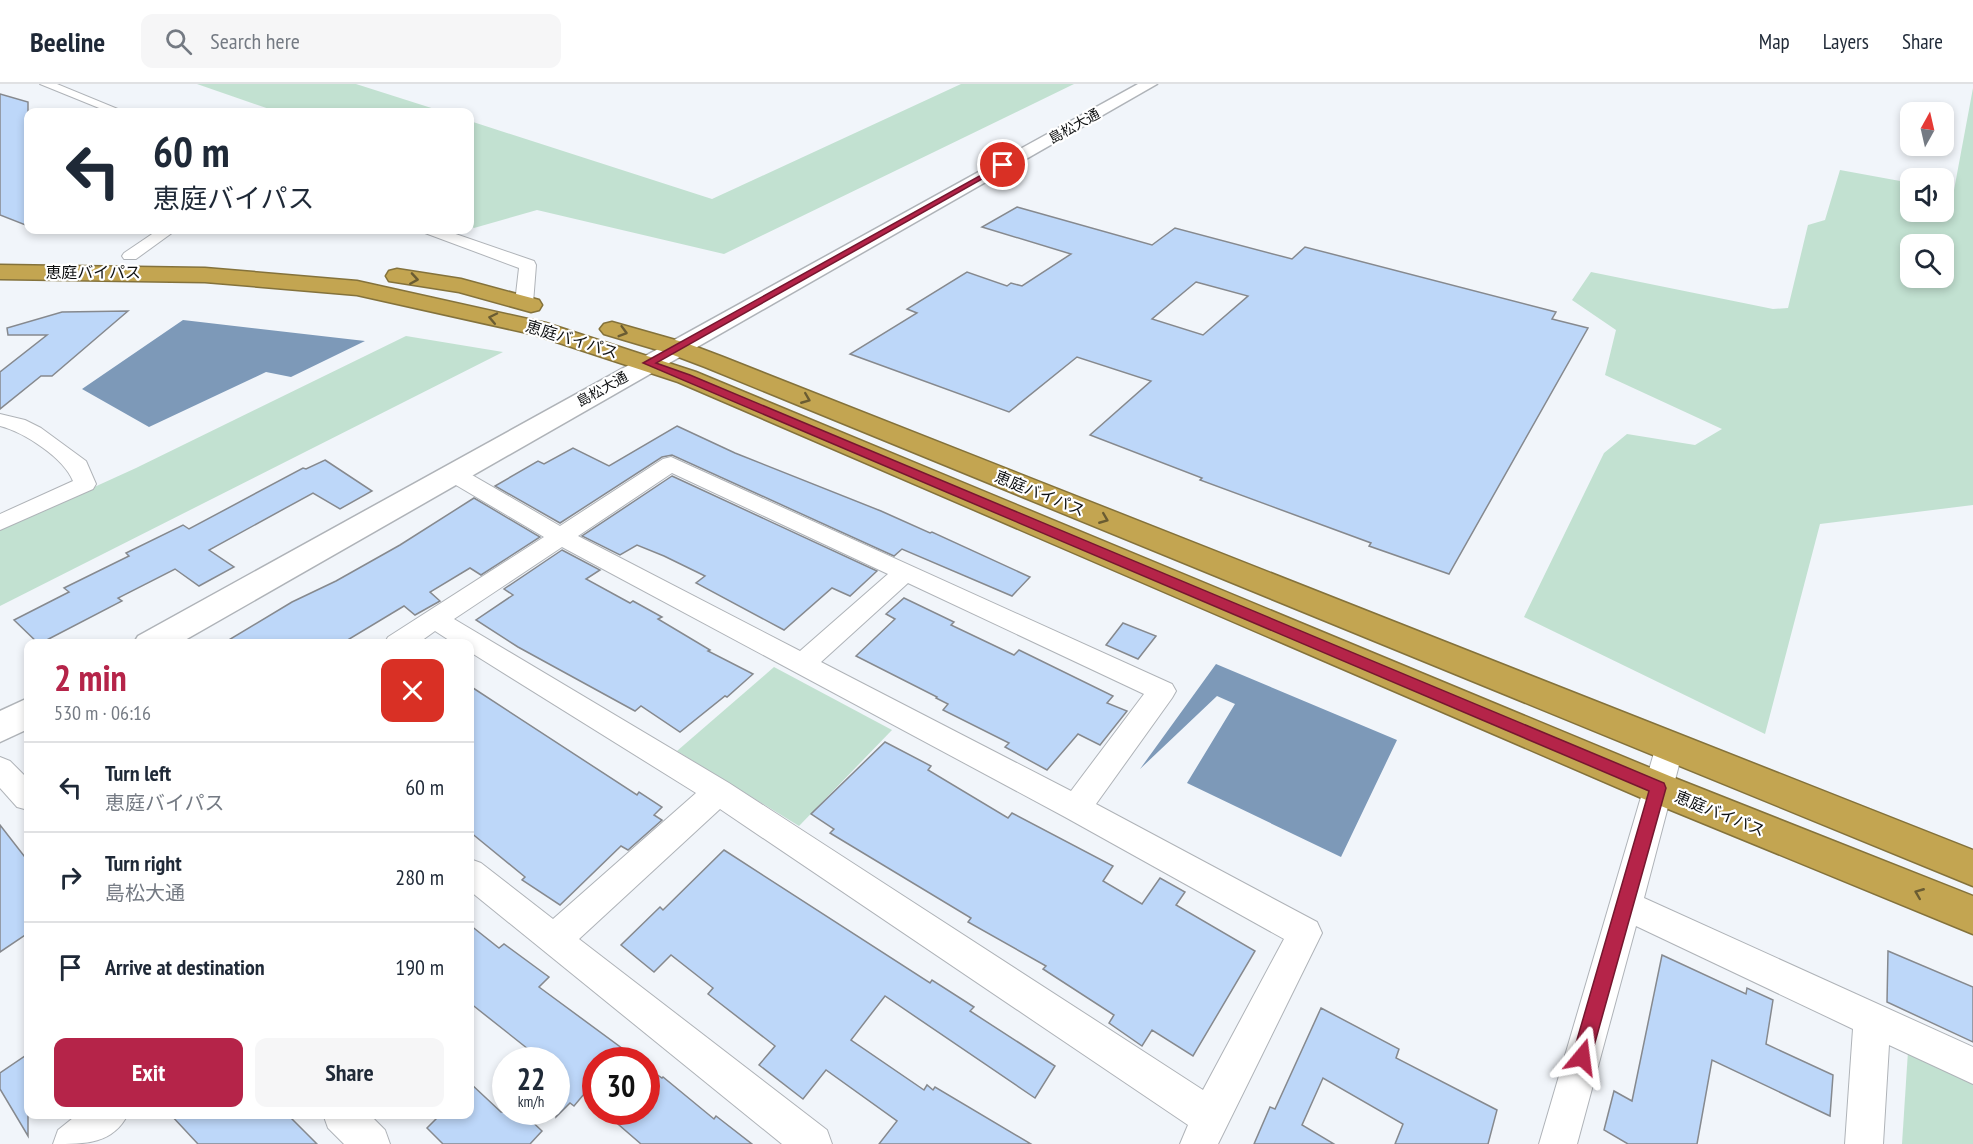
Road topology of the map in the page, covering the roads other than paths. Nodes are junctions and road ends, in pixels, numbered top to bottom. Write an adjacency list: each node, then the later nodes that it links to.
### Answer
1 (46, 84): 3 (street)
2 (1149, 84): 12 (street, 島松大通)
3 (109, 108)
4 (162, 234): 7 (street)
5 (442, 234): 10 (street)
6 (0, 256): 7 (highway, 恵庭バイパス)
7 (130, 256): 10 (highway, 恵庭バイパス, one-way to 10)
8 (0, 272): 11 (highway, 恵庭バイパス)
9 (0, 284): 11 (highway)
10 (524, 303): 12 (highway, 恵庭バイパス, one-way to 12)
11 (434, 305): 13 (highway, 恵庭バイパス, one-way to 11)
12 (677, 348): 13 (street, 島松大通); 27 (highway, 恵庭バイパス, one-way to 27)
13 (648, 363): 15 (street, 島松大通); 29 (highway, 恵庭バイパス)
14 (0, 420): 16 (street)
15 (452, 473): 17 (street); 20 (street, 島松大通)
16 (0, 523)
17 (562, 537): 18 (street); 19 (street); 24 (street)
18 (904, 573): 24 (street); 32 (street)
19 (435, 619): 21 (street); 22 (street)
20 (165, 639)
21 (405, 639)
22 (468, 639)
23 (474, 643): 30 (street)
24 (802, 664): 32 (street)
25 (24, 714): 26 (street)
26 (0, 728)
27 (1670, 746): 29 (street); 33 (highway, 恵庭バイパス)
28 (0, 769): 31 (street)
29 (1658, 788): 35 (street); 36 (highway, 恵庭バイパス, one-way to 29)
30 (718, 792): 37 (street); 42 (street)
31 (24, 794)
32 (1076, 808): 42 (street)
33 (1973, 868)
34 (474, 876): 37 (street)
35 (1625, 905): 38 (street); 46 (street)
36 (1973, 915)
37 (555, 939): 45 (street)
38 (1872, 1019): 39 (street); 47 (street)
39 (1973, 1066)
40 (103, 1119): 43 (street)
41 (347, 1119): 44 (street)
42 (1205, 1131)
43 (72, 1144)
44 (371, 1144)
45 (813, 1144)
46 (1558, 1144)
47 (1864, 1144)

